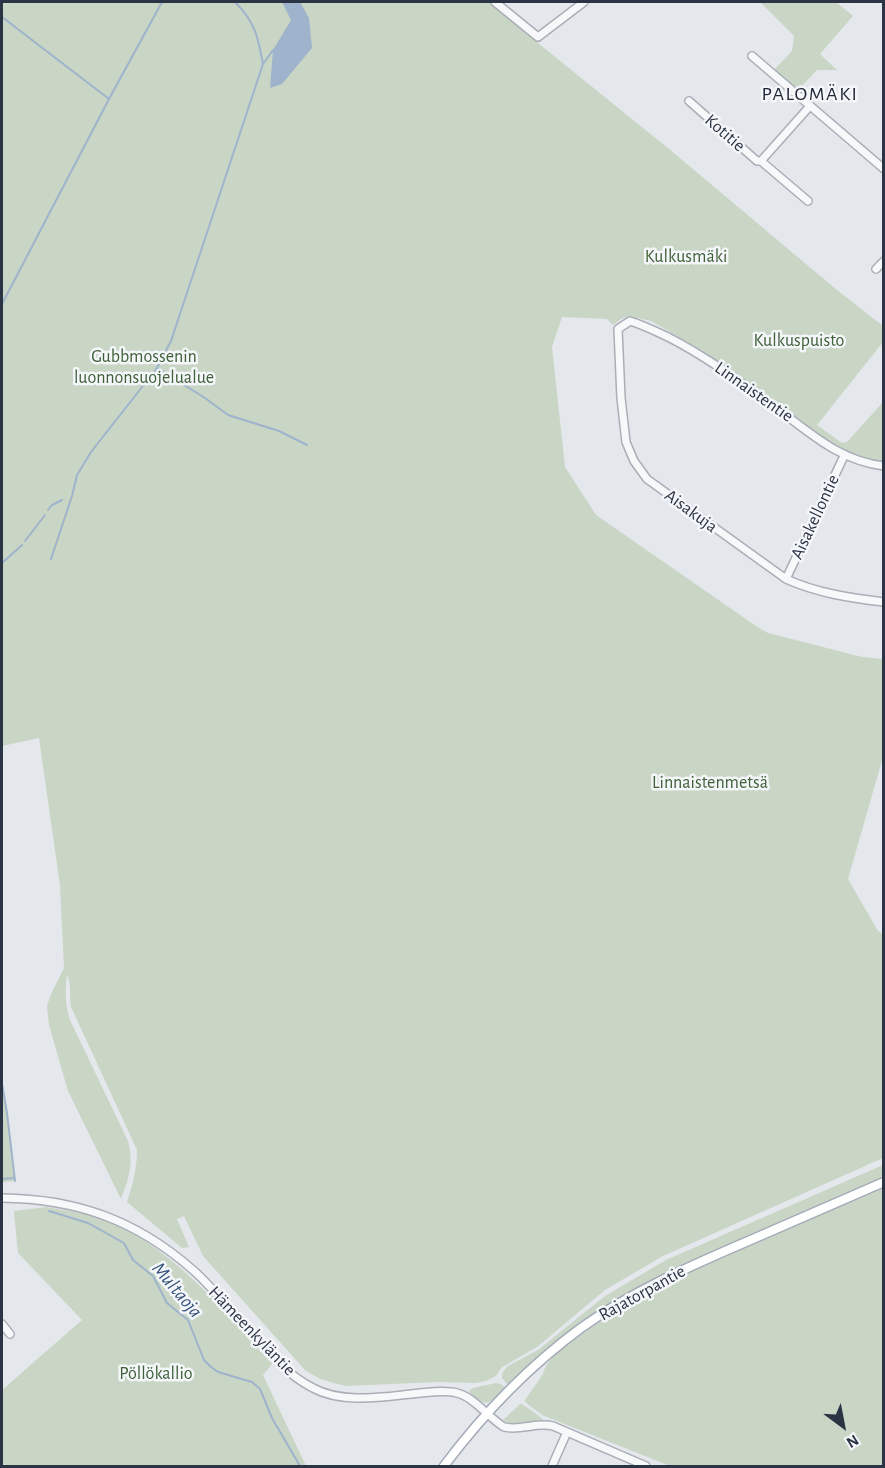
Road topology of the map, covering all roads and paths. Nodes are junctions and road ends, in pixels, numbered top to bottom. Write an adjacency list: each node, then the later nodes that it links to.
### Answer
1 (495, 2): 2 (street)
2 (584, 2)
3 (752, 56): 5 (street)
4 (688, 101): 6 (street, Kotitie)
5 (810, 106): 6 (street, Kotitie); 7 (street)
6 (761, 161): 8 (street)
7 (884, 169)
8 (808, 201)
9 (884, 261): 10 (street)
10 (876, 269)
11 (623, 324): 12 (street, Linnaistentie); 14 (street, Aisakuja)
12 (844, 456): 13 (street, Linnaistentie); 14 (street, Aisakellontie)
13 (884, 466)
14 (786, 579): 15 (street, Aisakuja)
15 (884, 602)
16 (884, 1182): 20 (main road, Rajatorpantie)
17 (2, 1198): 20 (street, Hämeenkyläntie)
18 (2, 1324): 19 (street)
19 (10, 1334)
20 (486, 1414): 21 (street, Hämeenkyläntie); 22 (main road, Rajatorpantie)
21 (567, 1432): 23 (street); 24 (street, Hämeenkyläntie)
22 (444, 1467)
23 (552, 1467)
24 (646, 1467)

